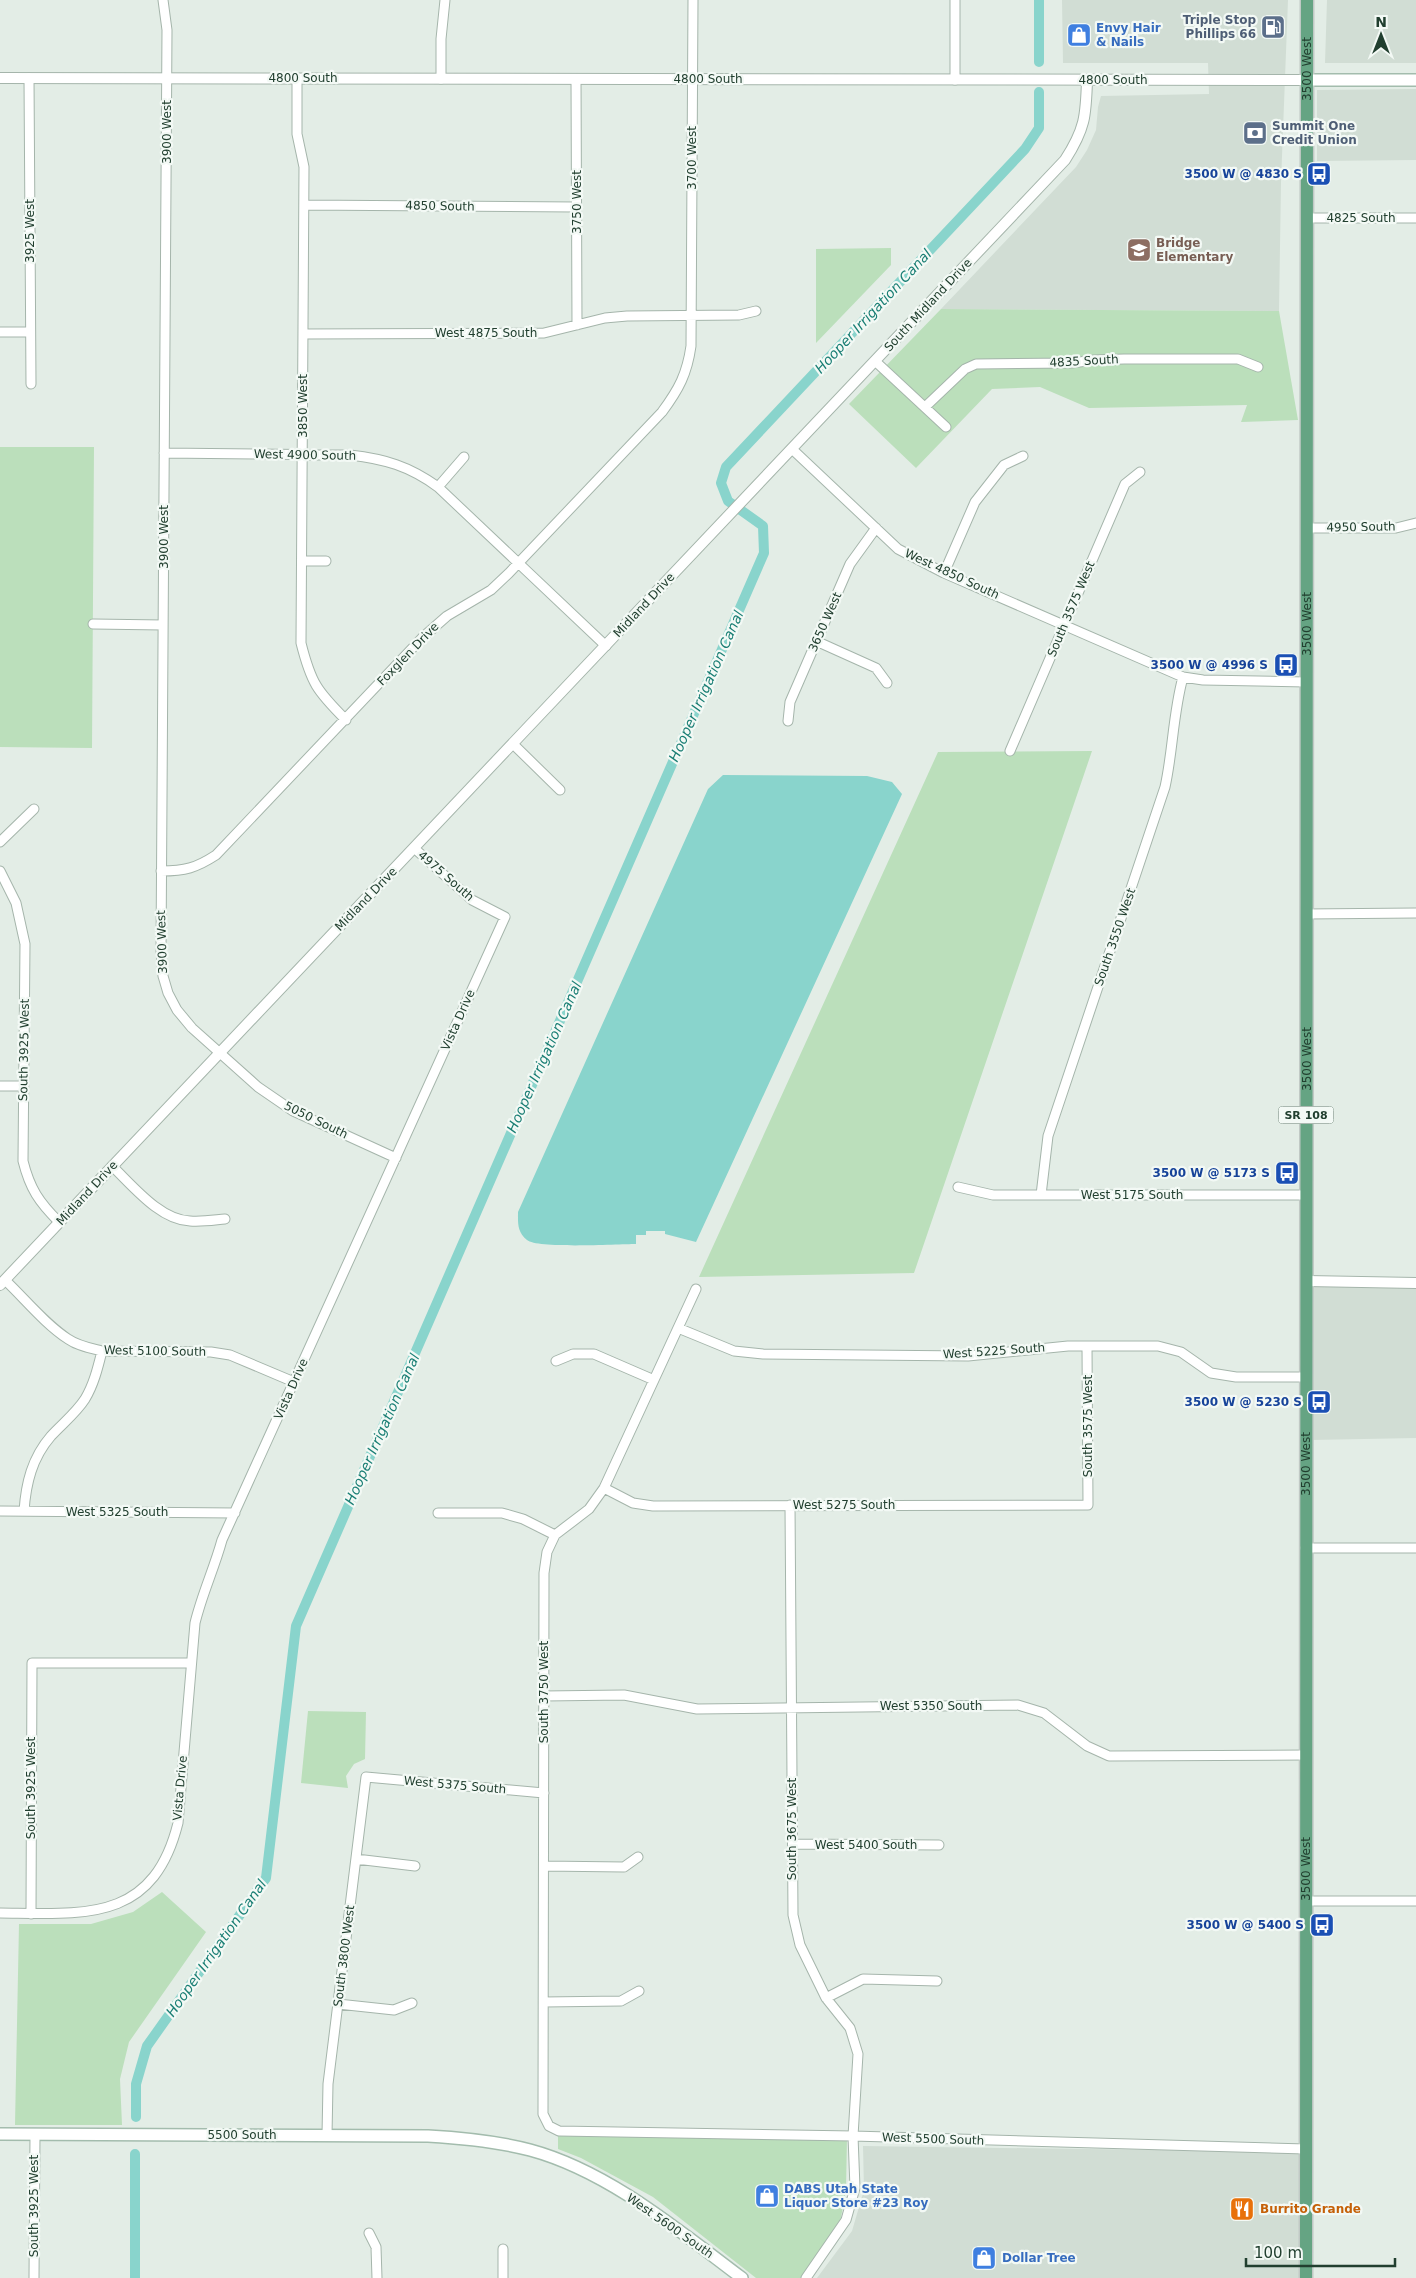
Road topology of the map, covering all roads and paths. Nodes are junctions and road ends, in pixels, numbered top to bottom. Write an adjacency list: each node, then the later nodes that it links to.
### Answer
1 (163, 0): 8 (street, 3900 West)
2 (445, 0): 10 (street)
3 (693, 0): 12 (street, 3700 West)
4 (955, 0): 13 (street)
5 (1307, 0): 15 (main road, 3500 West / SR 108)
6 (0, 78): 7 (street, 4800 South)
7 (29, 78): 8 (street, 4800 South); 25 (street, 3925 West)
8 (167, 78): 9 (street, 4800 South); 33 (street, 3900 West)
9 (297, 78): 10 (street, 4800 South); 17 (street, 3850 West)
10 (441, 79): 11 (street, 4800 South)
11 (576, 79): 12 (street, 4800 South); 18 (street, 3750 West)
12 (692, 80): 13 (street, 4800 South); 22 (street, 3700 West)
13 (956, 80): 14 (street, 4800 South)
14 (1087, 80): 15 (street, 4800 South); 27 (street, South Midland Drive)
15 (1307, 80): 16 (main road, 4800 South); 19 (main road, 3500 West / SR 108)
16 (1416, 80)
17 (304, 205): 18 (street, 4850 South); 26 (street, 3850 West)
18 (576, 207): 23 (street, 3750 West)
19 (1306, 218): 20 (street, 4825 South); 42 (main road, 3500 West / SR 108)
20 (1416, 218)
21 (756, 311): 22 (street, West 4875 South)
22 (691, 315): 23 (street, West 4875 South); 45 (street, Foxglen Drive)
23 (577, 325): 26 (street, West 4875 South)
24 (0, 332): 25 (street)
25 (30, 332): 29 (street, 3925 West)
26 (303, 334): 34 (street, 3850 West)
27 (876, 361): 30 (street); 32 (street, South Midland Drive)
28 (1258, 367): 30 (street, 4835 South)
29 (30, 384)
30 (925, 407): 31 (street)
31 (946, 427)
32 (792, 449): 39 (street, South Midland Drive); 41 (street, West 4850 South)
33 (164, 454): 34 (street, West 4900 South); 49 (street, 3900 West)
34 (302, 454): 38 (street, West 4900 South); 44 (street, 3850 West)
35 (1023, 456): 46 (street)
36 (464, 457): 38 (street)
37 (1140, 472): 48 (street, South 3575 West)
38 (438, 487): 45 (street, West 4900 South)
39 (732, 513): 51 (street, Midland Drive)
40 (1416, 523): 42 (street, 4950 South)
41 (876, 528): 46 (street, West 4850 South); 50 (street, 3650 West)
42 (1306, 528): 53 (main road, 3500 West / SR 108)
43 (326, 560): 44 (street)
44 (302, 561): 55 (street, 3850 West)
45 (519, 564): 51 (street, West 4900 South); 55 (street, Foxglen Drive)
46 (944, 573): 48 (street, West 4850 South)
47 (93, 624): 49 (street)
48 (1064, 624): 52 (street, West 4850 South); 58 (street, South 3575 West)
49 (163, 625): 64 (street, 3900 West)
50 (816, 641): 54 (street); 56 (street, 3650 West)
51 (606, 646): 57 (street, Midland Drive)
52 (1183, 677): 53 (street, West 4850 South); 74 (street, South 3550 West)
53 (1306, 682): 66 (main road, 3500 West / SR 108)
54 (887, 683)
55 (346, 720): 64 (street, Foxglen Drive)
56 (788, 721)
57 (514, 744): 59 (street); 62 (street, Midland Drive)
58 (1010, 751)
59 (560, 790)
60 (34, 809): 61 (street)
61 (0, 842)
62 (414, 848): 67 (street, 4975 South); 68 (street, Midland Drive)
63 (0, 871): 70 (street, South 3925 West)
64 (161, 871): 68 (street, 3900 West)
65 (1416, 913): 66 (street)
66 (1306, 914): 75 (main road, 3500 West / SR 108)
67 (505, 917): 71 (street, Vista Drive)
68 (220, 1052): 71 (street, 5050 South); 72 (street, Midland Drive)
69 (0, 1086): 70 (street)
70 (23, 1086): 77 (street, South 3925 West)
71 (396, 1158): 88 (street, Vista Drive)
72 (112, 1166): 76 (street); 77 (street, Midland Drive)
73 (958, 1187): 74 (street, West 5175 South)
74 (1041, 1195): 75 (street, West 5175 South)
75 (1306, 1195): 78 (main road, 3500 West / SR 108)
76 (225, 1219)
77 (59, 1222): 79 (street, Midland Drive)
78 (1307, 1281): 80 (street); 86 (main road, 3500 West / SR 108)
79 (2, 1282): 84 (street, West 5100 South)
80 (1416, 1283)
81 (696, 1289): 82 (street)
82 (678, 1328): 83 (street, West 5225 South); 87 (street)
83 (1088, 1346): 86 (street, West 5225 South); 91 (street, South 3575 West)
84 (102, 1351): 88 (street, West 5100 South); 93 (street)
85 (556, 1361): 87 (street)
86 (1306, 1377): 97 (main road, 3500 West / SR 108)
87 (654, 1380): 89 (street)
88 (294, 1382): 95 (street, Vista Drive)
89 (604, 1488): 90 (street, West 5275 South); 96 (street)
90 (790, 1505): 91 (street, West 5275 South); 101 (street, South 3675 West)
91 (1088, 1505)
92 (0, 1511): 93 (street, West 5325 South)
93 (24, 1511): 95 (street, West 5325 South)
94 (438, 1512): 96 (street)
95 (235, 1513): 99 (street, Vista Drive)
96 (554, 1535): 100 (street, South 3750 West)
97 (1306, 1548): 98 (street); 102 (main road, 3500 West / SR 108)
98 (1416, 1548)
99 (190, 1662): 114 (street, Vista Drive); 114 (street, South 3925 West)
100 (544, 1696): 101 (street, West 5350 South); 104 (street, South 3750 West)
101 (792, 1706): 102 (street, West 5350 South); 105 (street, South 3675 West)
102 (1306, 1756): 111 (main road, 3500 West / SR 108)
103 (366, 1777): 104 (street, West 5375 South); 108 (street, South 3800 West)
104 (544, 1793): 110 (street, South 3750 West)
105 (793, 1844): 106 (street, West 5400 South); 117 (street, South 3675 West)
106 (939, 1845)
107 (638, 1857): 110 (street)
108 (356, 1859): 109 (street); 120 (street, South 3800 West)
109 (414, 1866)
110 (544, 1866): 118 (street, South 3750 West)
111 (1306, 1901): 112 (street); 127 (main road, 3500 West / SR 108)
112 (1416, 1901)
113 (0, 1913): 114 (street, Vista Drive)
114 (30, 1914)
115 (937, 1981): 117 (street)
116 (639, 1991): 118 (street)
117 (826, 1998): 125 (street, South 3675 West)
118 (544, 2002): 121 (street, South 3750 West)
119 (412, 2003): 120 (street)
120 (338, 2004): 124 (street, South 3800 West)
121 (559, 2131): 125 (street, West 5500 South)
122 (0, 2134): 123 (main road, 5500 South)
123 (35, 2134): 124 (main road, 5500 South); 130 (street, South 3925 West)
124 (327, 2135): 126 (main road, 5500 South)
125 (853, 2136): 127 (street, West 5500 South); 134 (street, South 3675 West)
126 (483, 2140): 133 (main road, West 5600 South)
127 (1306, 2149): 135 (main road, SR 108)
128 (369, 2233): 131 (street)
129 (503, 2250): 132 (street)
130 (34, 2278)
131 (376, 2278)
132 (503, 2278)
133 (742, 2278)
134 (806, 2278)
135 (1306, 2278)

